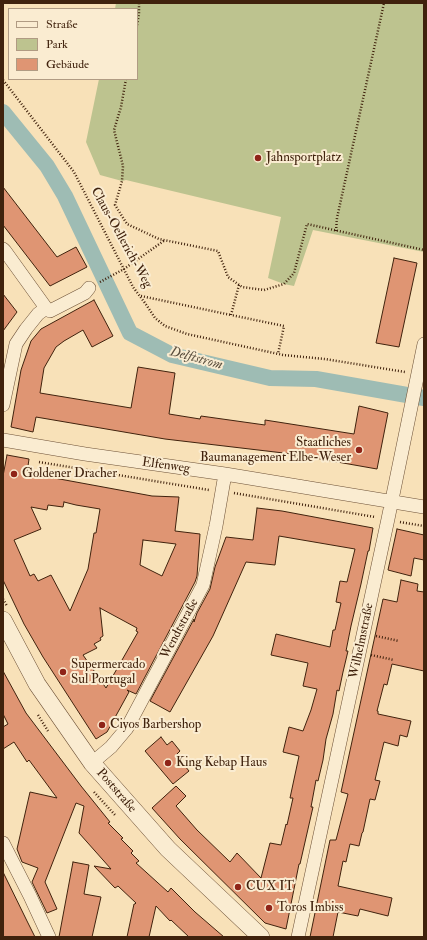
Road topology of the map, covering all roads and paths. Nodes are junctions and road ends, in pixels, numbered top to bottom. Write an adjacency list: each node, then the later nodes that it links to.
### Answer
1 (139, 3): 3 (path)
2 (384, 3): 6 (path)
3 (138, 20)
4 (3, 80): 10 (path, Claus-Oellerich-Weg)
5 (126, 80): 7 (path)
6 (336, 231): 9 (path); 11 (path)
7 (165, 240): 10 (path); 11 (path)
8 (3, 249): 14 (street)
9 (424, 250)
10 (124, 269): 12 (path); 13 (path, Claus-Oellerich-Weg)
11 (240, 285): 15 (path)
12 (89, 288): 14 (street)
13 (140, 296): 15 (path); 17 (path, Claus-Oellerich-Weg)
14 (46, 308): 19 (street)
15 (231, 315): 17 (path)
16 (424, 344): 18 (street, Wilhelmstraße)
17 (278, 354): 18 (path, Claus-Oellerich-Weg)
18 (416, 379): 22 (street, Wilhelmstraße)
19 (3, 405)
20 (3, 440): 21 (street, Elfenweg)
21 (225, 474): 22 (street, Elfenweg); 29 (street, Wendtstraße)
22 (391, 501): 23 (street, Elfenweg); 25 (street, Wilhelmstraße)
23 (424, 507)
24 (3, 620): 29 (street, Poststraße)
25 (363, 634): 26 (path); 27 (street, Wilhelmstraße)
26 (399, 641)
27 (359, 652): 28 (path); 33 (street, Wilhelmstraße)
28 (394, 660)
29 (92, 763): 32 (street, Poststraße)
30 (3, 843): 31 (street)
31 (49, 937)
32 (261, 937)
33 (298, 937)

